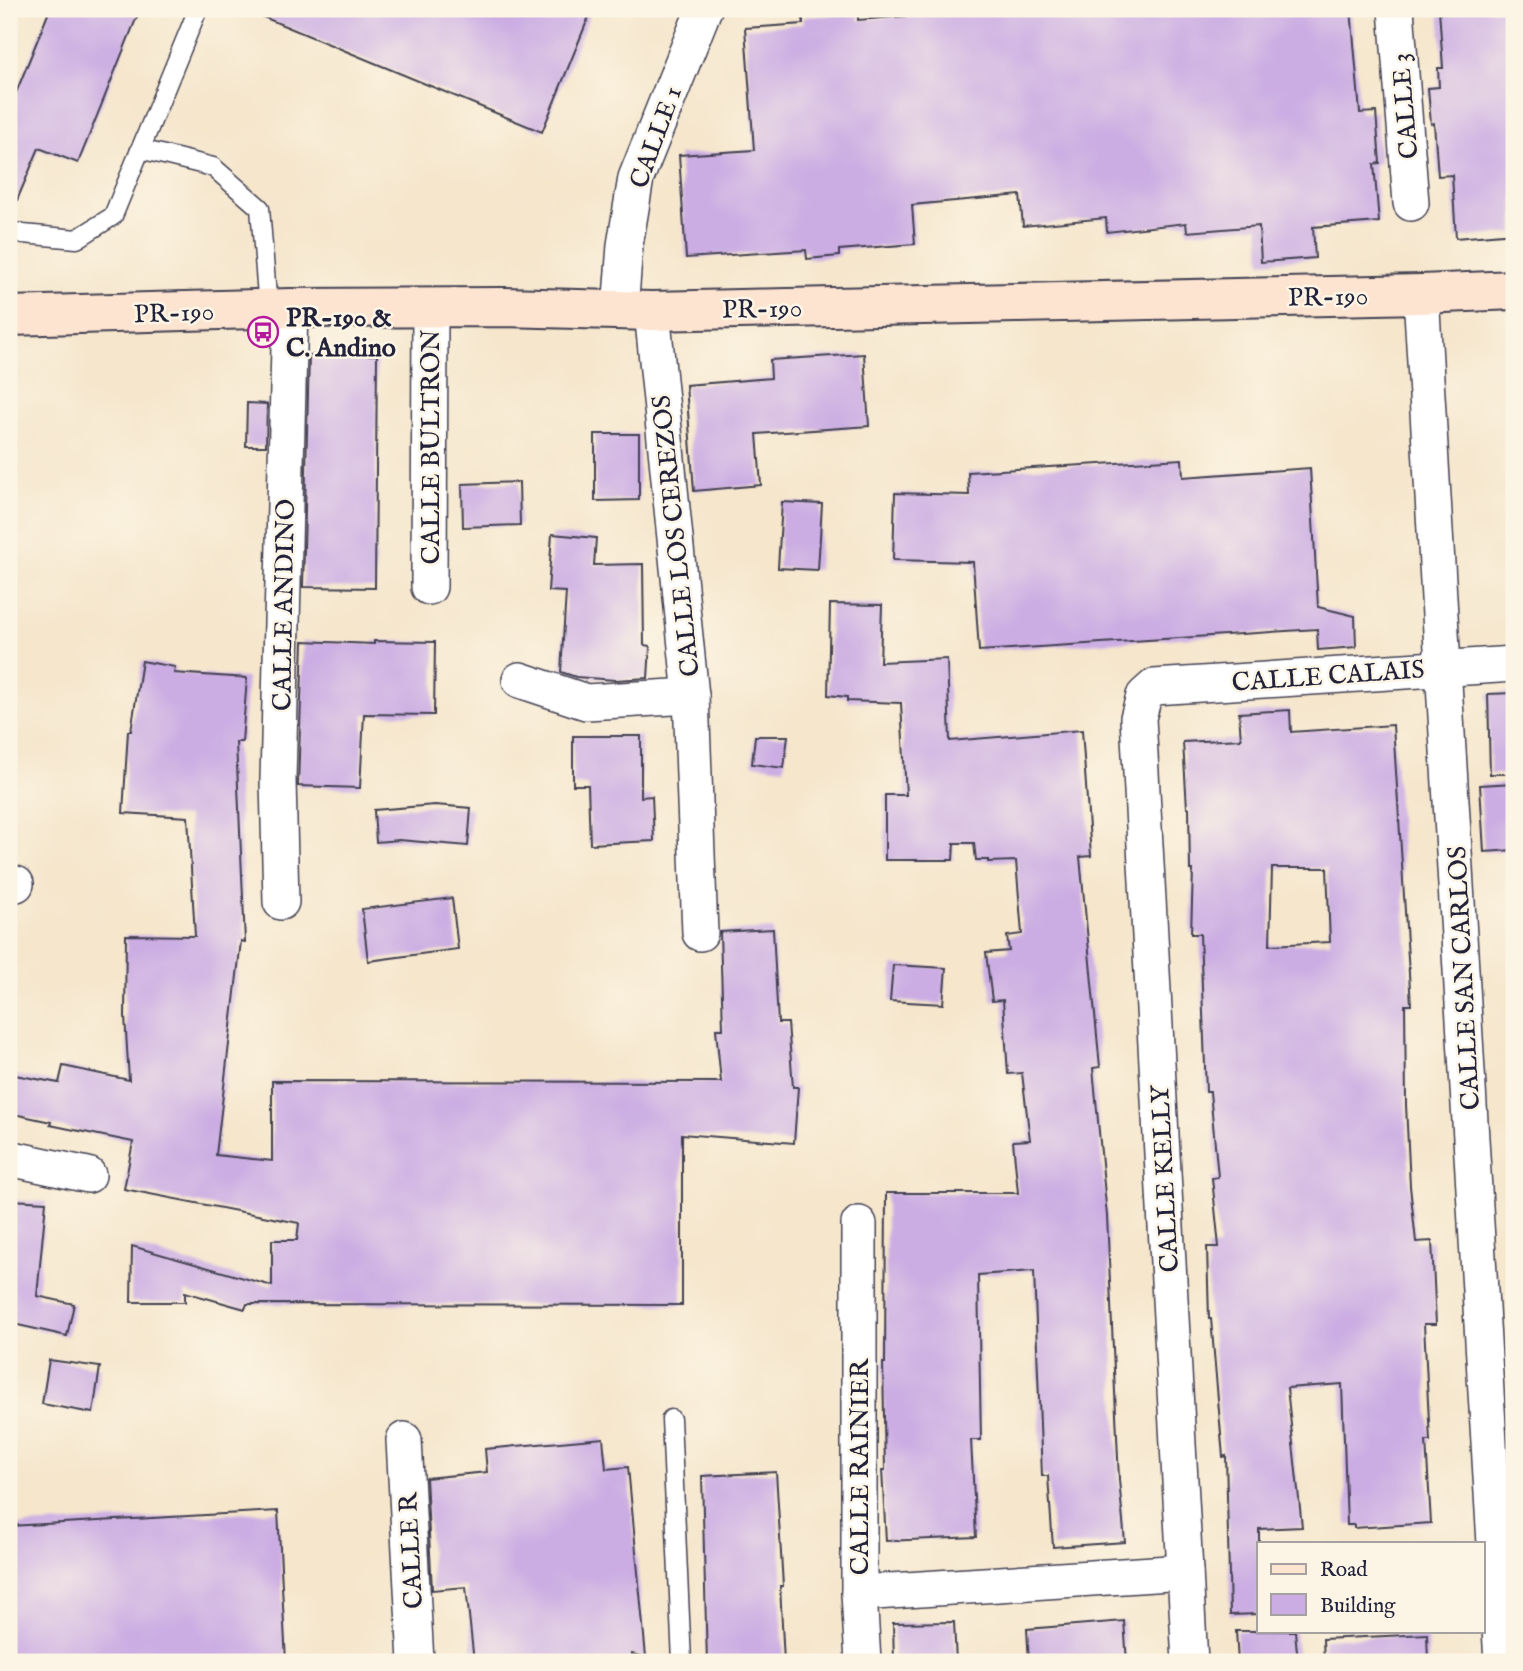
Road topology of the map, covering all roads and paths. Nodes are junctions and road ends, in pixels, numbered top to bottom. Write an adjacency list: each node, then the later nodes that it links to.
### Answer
1 (198, 9): 4 (lane)
2 (704, 9): 11 (street, CALLE 1)
3 (1396, 9): 5 (street, CALLE 3)
4 (140, 149): 6 (lane); 10 (lane)
5 (1411, 203)
6 (9, 230)
7 (1514, 290): 8 (street, PR-190 / PR-190)
8 (1421, 294): 11 (street, PR-190 / PR-190); 15 (street, CALLE SAN CARLOS)
9 (430, 308): 10 (street, PR-190 / PR-190); 11 (street, PR-190 / PR-190); 13 (street, CALLE BULTRON)
10 (279, 309): 12 (street, PR-190 / PR-190); 19 (street, CALLE ANDINO)
11 (636, 311): 18 (street, CALLE LOS CEREZOS)
12 (9, 316)
13 (429, 587)
14 (1514, 664): 15 (street, CALLE CALAIS)
15 (1445, 667): 17 (street, CALLE CALAIS); 32 (street, CALLE SAN CARLOS)
16 (520, 680): 18 (street, CALLE LOS CEREZOS)
17 (1144, 695): 26 (street, CALLE KELLY)
18 (691, 696): 20 (street)
19 (281, 902)
20 (700, 933)
21 (9, 1158): 22 (street)
22 (88, 1175)
23 (859, 1224): 27 (street, CALLE RAINIER)
24 (671, 1419): 29 (lane)
25 (404, 1440): 28 (street, CALLE R)
26 (1185, 1572): 27 (street, CALLE RAINIER); 31 (street, CALLE KELLY)
27 (859, 1593): 30 (street)
28 (416, 1662)
29 (682, 1662)
30 (863, 1662)
31 (1191, 1662)
32 (1502, 1662)

